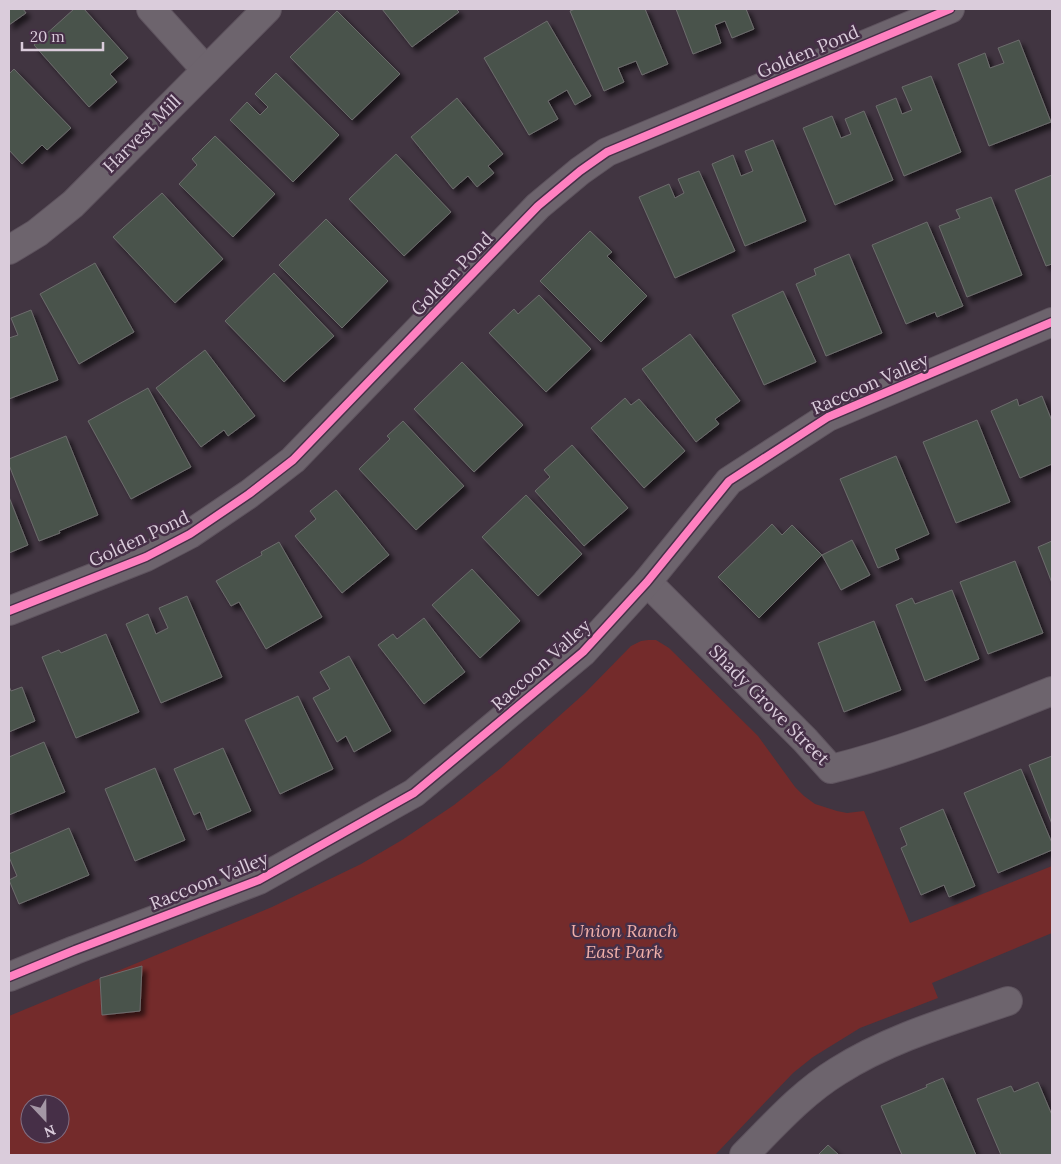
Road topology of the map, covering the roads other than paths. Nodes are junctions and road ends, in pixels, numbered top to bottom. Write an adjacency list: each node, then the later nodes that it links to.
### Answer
1 (151, 9): 4 (street)
2 (267, 9): 4 (street, Harvest Mill)
3 (950, 9): 8 (street, Golden Pond)
4 (206, 70): 5 (street, Harvest Mill)
5 (9, 250)
6 (1052, 322): 7 (street, Raccoon Valley)
7 (647, 582): 9 (street, Shady Grove Street); 10 (street, Raccoon Valley)
8 (9, 611)
9 (1052, 690)
10 (9, 977)
11 (1008, 1001): 12 (street)
12 (744, 1155)

